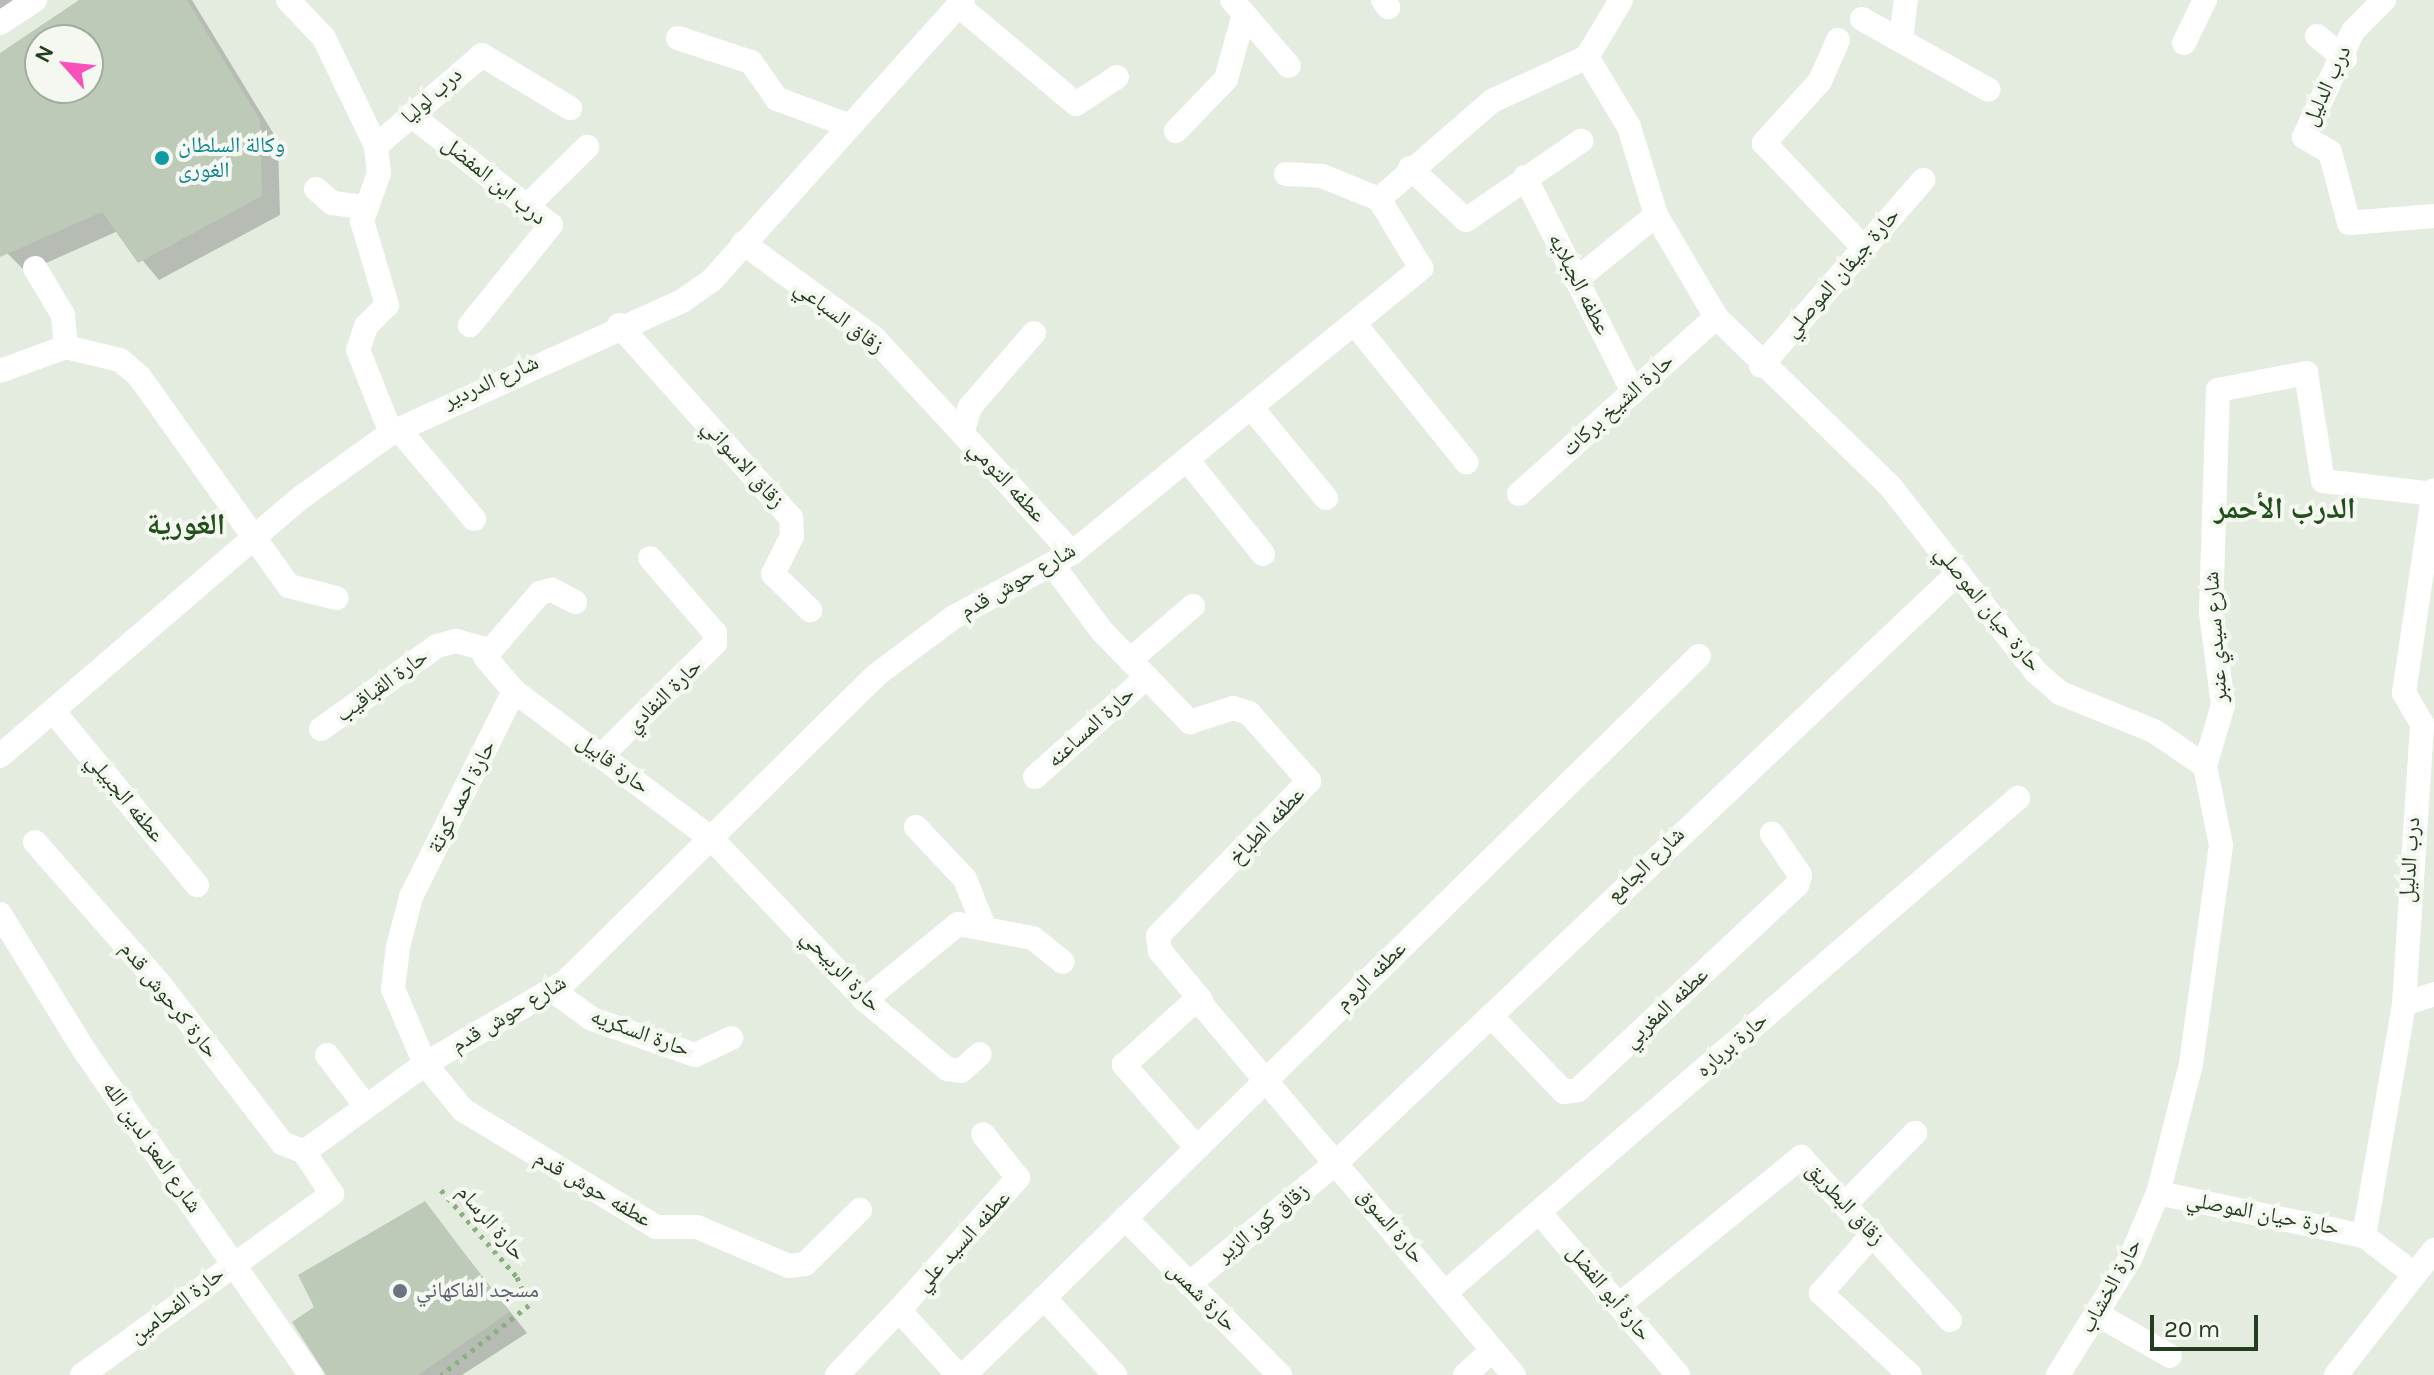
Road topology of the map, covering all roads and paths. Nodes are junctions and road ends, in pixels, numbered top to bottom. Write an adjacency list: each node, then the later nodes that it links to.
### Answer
1 (35, 0): 10 (street)
2 (288, 0): 26 (street)
3 (1621, 0): 16 (street)
4 (1906, 0): 13 (street)
5 (2205, 0): 15 (street)
6 (2384, 0): 17 (street, درب الدليل)
7 (960, 3): 19 (street); 23 (street, شارع الدردير)
8 (1238, 7): 18 (street); 24 (street)
9 (1862, 19): 13 (street)
10 (0, 23)
11 (2317, 36): 17 (street)
12 (678, 38): 23 (street)
13 (1901, 39): 20 (street)
14 (1838, 40): 39 (street)
15 (2184, 43)
16 (1587, 57): 28 (street); 36 (street, حارة حيان الموصلي)
17 (2345, 59): 37 (street, درب الدليل)
18 (1289, 66)
19 (1117, 77)
20 (1989, 90)
21 (570, 108): 22 (street, درب لوليا)
22 (411, 115): 26 (street, درب لوليا); 34 (street, درب ابن المفضل)
23 (845, 124): 38 (street, شارع الدردير)
24 (1176, 131)
25 (1581, 141): 30 (street)
26 (376, 146): 35 (street)
27 (587, 147): 34 (street)
28 (1410, 168): 30 (street); 33 (street)
29 (1286, 174): 33 (street)
30 (1525, 177): 41 (street, عطفه الجبلايه)
31 (1923, 180): 39 (street, حارة جيفان الموصلي)
32 (316, 189): 35 (street)
33 (1379, 199): 43 (street, شارع حوش قدم)
34 (528, 205): 44 (street, درب ابن المفضل)
35 (363, 207): 52 (street)
36 (1656, 215): 41 (street); 42 (street, حارة حيان الموصلي)
37 (2434, 216)
38 (743, 243): 45 (street, شارع الدردير); 53 (street, زقاق السباعي)
39 (1864, 248): 48 (street, حارة جيفان الموصلي)
40 (35, 268): 47 (street)
41 (1576, 280): 50 (street, عطفه الجبلايه)
42 (1716, 317): 48 (street, حارة حيان الموصلي); 50 (street, حارة الشيخ بركات)
43 (1354, 323): 51 (street, شارع حوش قدم); 55 (street)
44 (470, 325)
45 (619, 325): 52 (street, شارع الدردير); 68 (street, زقاق الاسواني)
46 (1034, 333): 53 (street, عطفه التومي)
47 (66, 347): 49 (street); 60 (street)
48 (1761, 366): 64 (street, حارة حيان الموصلي)
49 (0, 371)
50 (1633, 392): 57 (street, حارة الشيخ بركات)
51 (1251, 407): 54 (street, شارع حوش قدم); 58 (street)
52 (395, 432): 59 (street); 60 (street, شارع الدردير)
53 (962, 433): 63 (street, عطفه التومي)
54 (1189, 462): 61 (street); 63 (street, شارع حوش قدم)
55 (1466, 462)
56 (2434, 493): 69 (street, درب الدليل); 78 (street, شارع سيدي عنبر)
57 (1519, 494)
58 (1326, 498)
59 (474, 519)
60 (252, 538): 65 (street); 74 (street, شارع الدردير)
61 (1263, 554)
62 (650, 558): 76 (street, حارة النفادي)
63 (1062, 558): 72 (street, عطفه الطباخ); 83 (street, شارع حوش قدم)
64 (1958, 573): 78 (street, حارة حيان الموصلي); 94 (street, شارع الجامع)
65 (336, 598)
66 (575, 602): 70 (street)
67 (1193, 606): 72 (street, حارة المساعنه)
68 (810, 610)
69 (2425, 643): 93 (street, درب الدليل)
70 (489, 650): 73 (street); 75 (street, حارة القباقيب)
71 (1699, 656): 99 (street, عطفه الروم)
72 (1138, 669): 79 (street, حارة المساعنه); 92 (street, عطفه الطباخ)
73 (514, 691): 76 (street, حارة قابيل); 98 (street, حارة احمد كوتة)
74 (53, 711): 77 (street, شارع الدردير); 85 (street, عطفه الجبيلي)
75 (321, 729)
76 (602, 755): 83 (street, حارة قابيل)
77 (0, 756)
78 (2205, 766): 107 (street, حارة حيان الموصلي)
79 (1035, 777)
80 (2018, 798): 110 (street, حارة برباره)
81 (916, 827): 86 (street)
82 (1772, 834): 94 (street, عطفه المغربي)
83 (712, 839): 89 (street, شارع حوش قدم); 91 (street, حارة الربيحي)
84 (35, 842): 104 (street, حارة كرحوش قدم)
85 (197, 885)
86 (984, 927): 88 (street); 91 (street)
87 (4, 930): 115 (street, شارع المعز لدين الله)
88 (1063, 962)
89 (552, 990): 95 (street, حارة السكريه); 98 (street, شارع حوش قدم)
90 (2434, 994): 93 (street)
91 (865, 1000): 96 (street, حارة الربيحي)
92 (1201, 1000): 99 (street, حارة السوق); 103 (street)
93 (2404, 1004): 113 (street, درب الدليل)
94 (1491, 1016): 105 (street, شارع الجامع)
95 (731, 1038)
96 (980, 1054)
97 (327, 1055): 100 (street)
98 (425, 1064): 100 (street, شارع حوش قدم); 109 (street, عطفه حوش قدم)
99 (1267, 1078): 103 (street, عطفه الروم); 105 (street, حارة السوق)
100 (365, 1105): 104 (street, شارع حوش قدم)
101 (1915, 1133): 108 (street)
102 (983, 1134): 121 (street, عطفه السيد علي)
103 (1197, 1148): 111 (street, عطفه الروم)
104 (304, 1152): 115 (street, حارة الفحامين)
105 (1337, 1162): 117 (street, زقاق كوز الزير); 118 (street, حارة السوق)
106 (441, 1190): 128 (path, حارة الرسام)
107 (2158, 1193): 113 (street, حارة حيان الموصلي); 122 (street, حارة الخشاب)
108 (1845, 1204): 112 (street, زقاق البطريق); 120 (street, زقاق البطريق)
109 (860, 1210)
110 (1539, 1212): 118 (street, حارة برباره); 120 (street, حارة أبو الفضل)
111 (1125, 1218): 117 (street, حارة شمس); 119 (street, عطفه الروم)
112 (1873, 1234): 123 (street, زقاق البطريق); 137 (street)
113 (2364, 1236): 116 (street, حارة حيان الموصلي)
114 (2434, 1250): 116 (street)
115 (233, 1263): 126 (street, حارة الفحامين); 127 (street, شارع المعز لدين الله)
116 (2413, 1273): 139 (street)
117 (1189, 1284): 133 (street, حارة شمس)
118 (1446, 1292): 124 (street, حارة السوق)
119 (1044, 1298): 131 (street, عطفه الروم); 132 (street)
120 (1619, 1305): 136 (street, حارة أبو الفضل)
121 (899, 1310): 129 (street); 130 (street)
122 (2097, 1314): 125 (street); 138 (street, حارة الخشاب)
123 (1950, 1320)
124 (1492, 1351): 134 (street); 135 (street, حارة السوق)
125 (2170, 1356)
126 (82, 1375)
127 (311, 1375)
128 (441, 1375)
129 (837, 1375)
130 (958, 1375)
131 (964, 1375)
132 (1115, 1375)
133 (1280, 1375)
134 (1465, 1375)
135 (1514, 1375)
136 (1678, 1375)
137 (1910, 1375)
138 (2058, 1375)
139 (2336, 1375)

